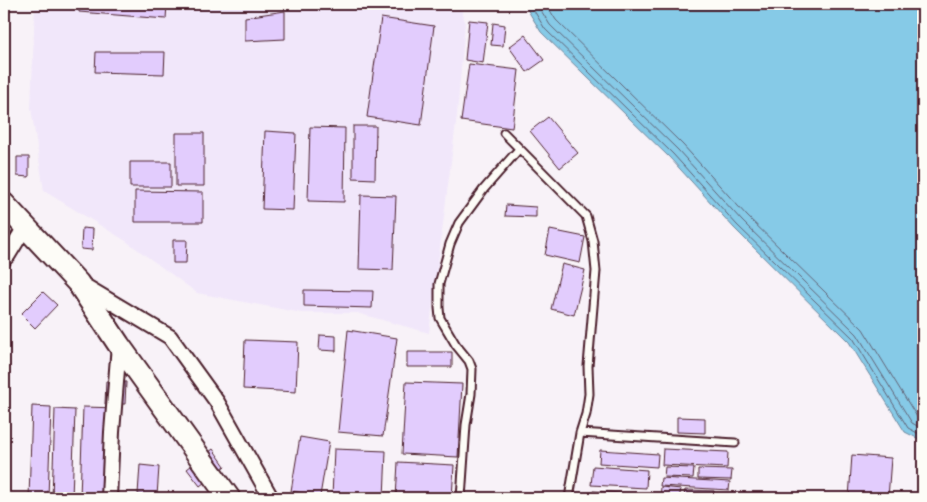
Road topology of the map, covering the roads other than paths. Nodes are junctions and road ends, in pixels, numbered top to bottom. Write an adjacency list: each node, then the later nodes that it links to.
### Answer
1 (504, 133): 2 (lane)
2 (519, 148): 8 (lane); 13 (lane)
3 (4, 204): 4 (main road)
4 (25, 228): 5 (street); 6 (main road)
5 (4, 259)
6 (78, 283): 7 (main road); 12 (street)
7 (119, 345): 10 (street); 11 (main road)
8 (580, 433): 9 (lane); 14 (lane)
9 (735, 443)
10 (108, 498)
11 (229, 498)
12 (271, 498)
13 (462, 498)
14 (569, 498)

